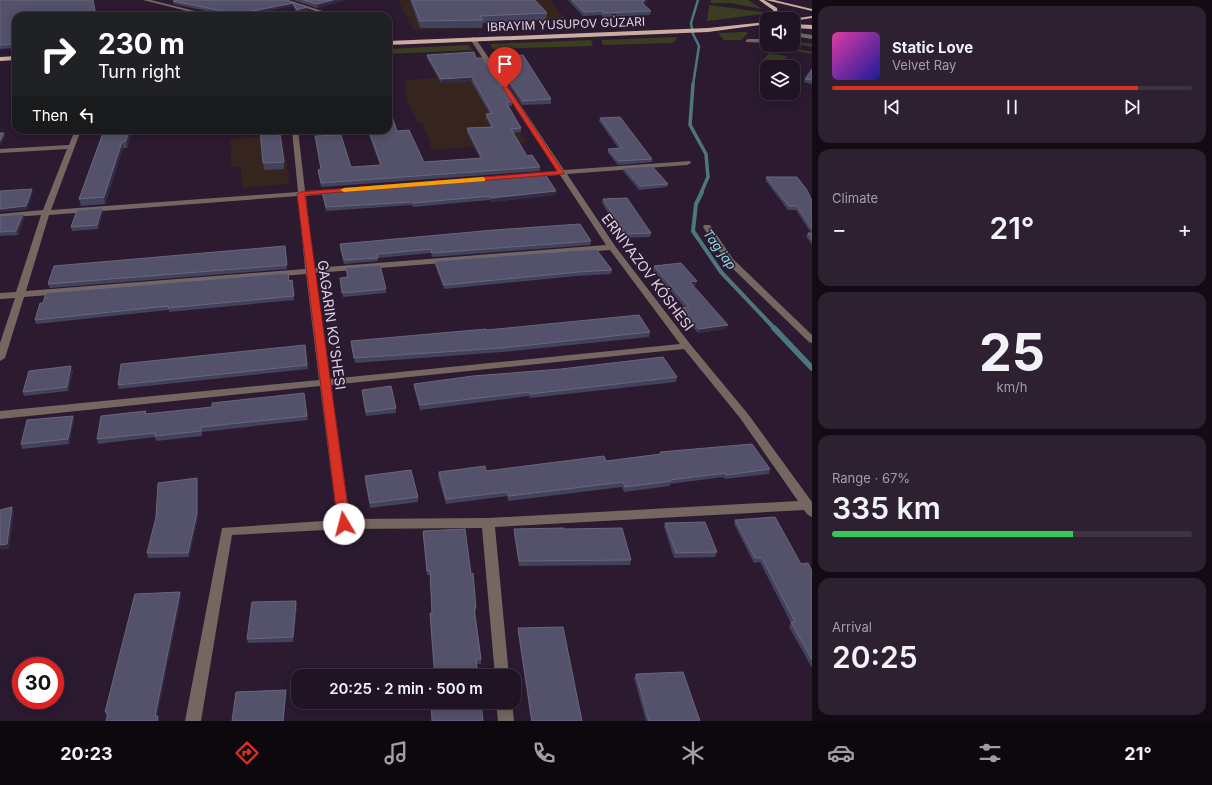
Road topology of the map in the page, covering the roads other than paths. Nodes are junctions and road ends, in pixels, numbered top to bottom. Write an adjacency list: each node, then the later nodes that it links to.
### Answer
1 (145, 0): 7 (street)
2 (283, 0): 11 (street)
3 (761, 0): 12 (main road)
4 (768, 0): 9 (main road)
5 (785, 0): 8 (main road)
6 (174, 1): 7 (street)
7 (160, 4): 10 (street)
8 (812, 6)
9 (812, 10)
10 (195, 12)
11 (323, 12)
12 (776, 12)
13 (812, 17): 14 (main road)
14 (800, 19)
15 (760, 23): 16 (main road)
16 (744, 26): 17 (main road); 22 (main road)
17 (760, 26)
18 (800, 26): 19 (main road)
19 (812, 27)
20 (800, 35): 21 (street)
21 (812, 37)
22 (474, 39): 26 (main road); 35 (street, ERNIYAZOV KÓSHESI)
23 (800, 40): 27 (street)
24 (748, 41): 25 (street)
25 (760, 41)
26 (392, 43)
27 (812, 43)
28 (12, 58): 29 (main road)
29 (0, 59)
30 (77, 134): 32 (street)
31 (295, 134): 38 (street, GAGARIN KO'SHESI)
32 (72, 147): 33 (street); 39 (street)
33 (0, 150)
34 (687, 163): 35 (street)
35 (561, 173): 36 (street); 42 (street, ERNIYAZOV KÓSHESI)
36 (522, 176)
37 (340, 191): 38 (street)
38 (301, 194): 39 (street); 43 (street, GAGARIN KO'SHESI)
39 (46, 213): 40 (street); 44 (street)
40 (0, 216)
41 (707, 227): 46 (street)
42 (612, 247): 43 (street); 47 (street, ERNIYAZOV KÓSHESI)
43 (310, 271): 44 (street); 49 (street, GAGARIN KO'SHESI)
44 (20, 294): 45 (street); 48 (street)
45 (0, 296)
46 (812, 340)
47 (687, 346): 49 (street); 51 (street, ERNIYAZOV KÓSHESI)
48 (0, 358)
49 (326, 383): 50 (street); 53 (street, GAGARIN KO'SHESI)
50 (0, 414)
51 (810, 509): 52 (street)
52 (488, 523): 53 (street); 54 (street)
53 (344, 524): 56 (street)
54 (501, 669)
55 (505, 709): 57 (street)
56 (193, 721)
57 (506, 721)

